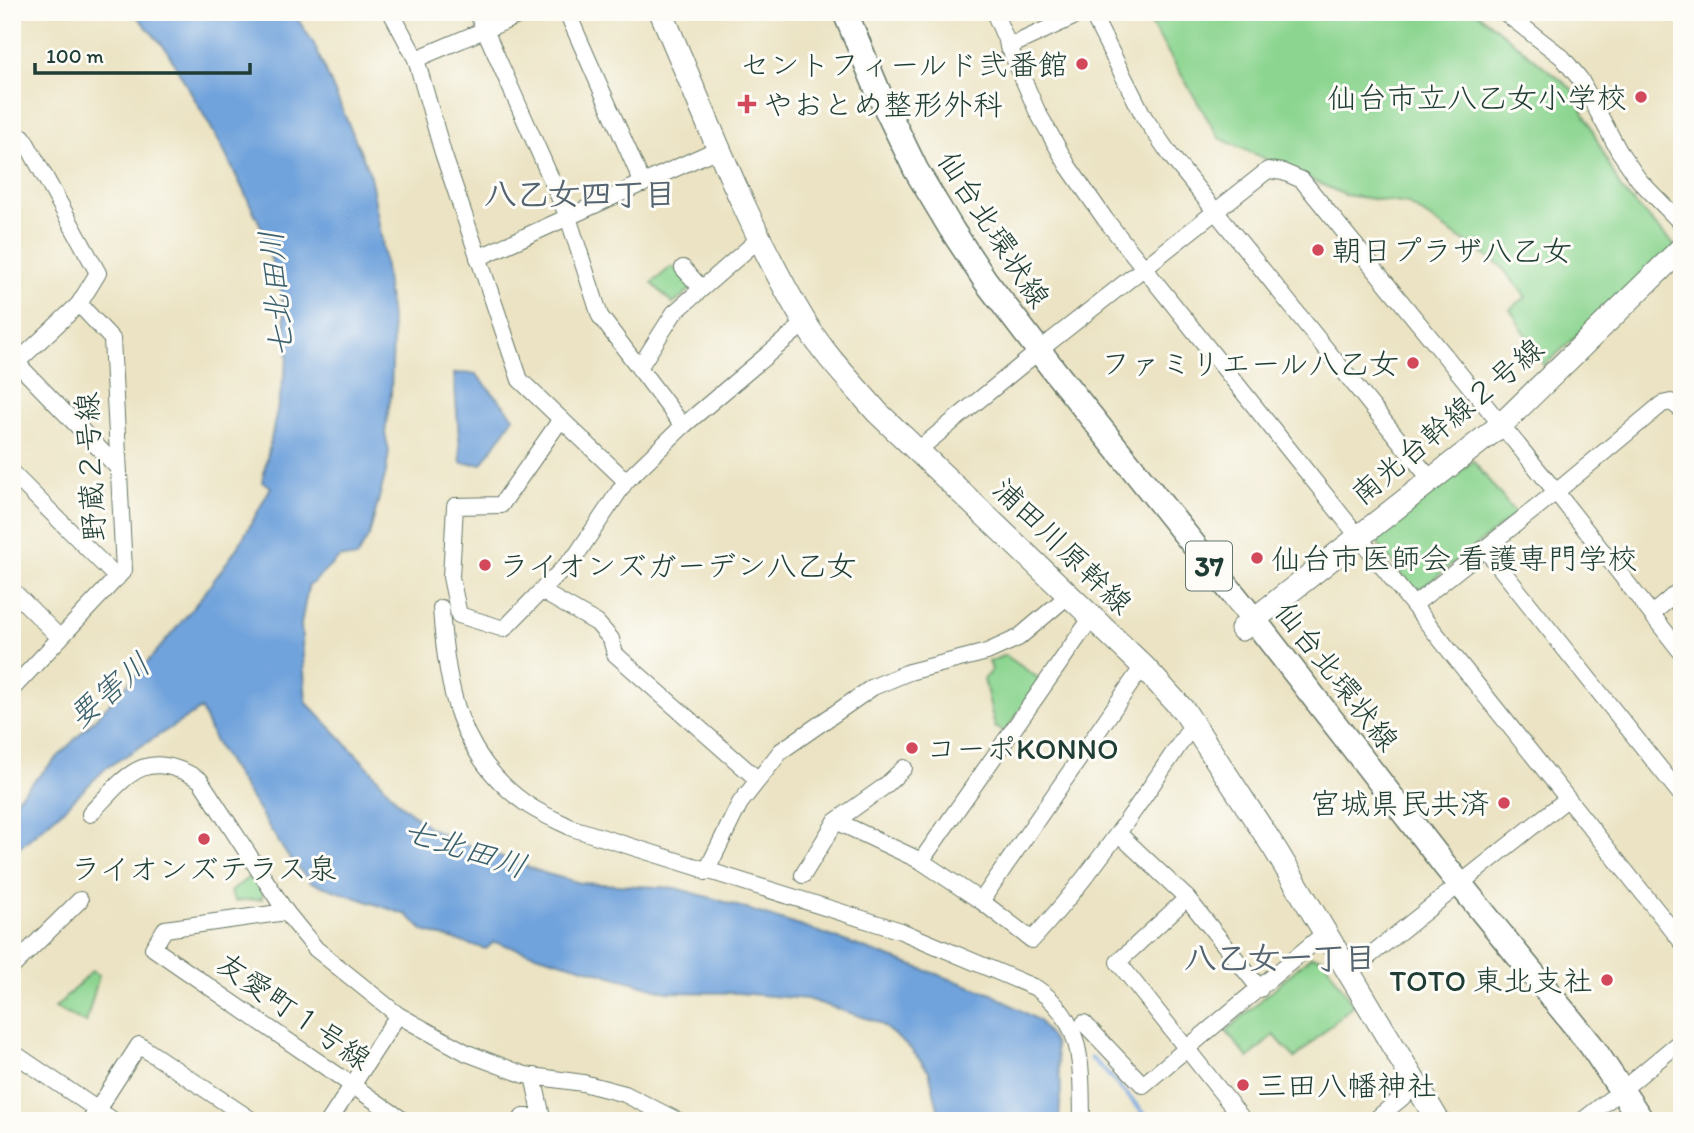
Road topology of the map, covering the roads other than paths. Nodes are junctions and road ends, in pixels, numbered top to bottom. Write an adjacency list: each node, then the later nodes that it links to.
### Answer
1 (391, 12): 14 (street)
2 (477, 12): 12 (street)
3 (527, 12): 12 (street)
4 (567, 12): 17 (street)
5 (661, 12): 16 (street, 浦田川原幹線)
6 (828, 12): 29 (main road, 仙台北環状線 / 37)
7 (845, 12): 29 (main road, 仙台北環状線 / 37)
8 (994, 12): 13 (street)
9 (1084, 12): 13 (street)
10 (1091, 12): 18 (street)
11 (1503, 12): 20 (street)
12 (485, 30): 14 (street); 19 (street)
13 (1008, 47): 25 (street)
14 (416, 59): 23 (street)
15 (12, 143): 27 (street)
16 (720, 148): 17 (street); 21 (street, 浦田川原幹線)
17 (643, 184): 19 (street)
18 (1217, 211): 25 (street); 34 (street); 39 (street)
19 (568, 218): 23 (street); 31 (street)
20 (1682, 224)
21 (760, 238): 26 (street); 28 (street, 浦田川原幹線)
22 (1682, 247): 34 (street, 南光台幹線２号線)
23 (478, 258): 33 (street)
24 (683, 268): 26 (street)
25 (1146, 268): 29 (street); 42 (street)
26 (701, 288): 31 (street)
27 (79, 303): 30 (street); 37 (street, 野蔵２号線)
28 (805, 324): 35 (street); 36 (street, 浦田川原幹線)
29 (1033, 356): 36 (street); 53 (main road, 仙台北環状線 / 37)
30 (14, 363): 37 (street)
31 (639, 368): 35 (street)
32 (1682, 410): 41 (street)
33 (561, 419): 40 (street); 47 (street)
34 (1501, 425): 39 (street, 南光台幹線２号線); 41 (street)
35 (683, 426): 40 (street)
36 (918, 450): 48 (street, 浦田川原幹線)
37 (117, 467): 44 (street, 野蔵２号線)
38 (12, 473): 44 (street)
39 (1431, 480): 42 (street, 南光台幹線２号線)
40 (626, 481): 47 (street)
41 (1556, 492): 43 (street); 51 (street)
42 (1359, 537): 49 (street); 53 (street, 南光台幹線２号線)
43 (1485, 549): 49 (street); 61 (street)
44 (117, 578): 54 (street, 野蔵２号線)
45 (1682, 588): 51 (street)
46 (12, 590): 54 (street)
47 (541, 591): 60 (street)
48 (1069, 595): 52 (street, 浦田川原幹線); 60 (street)
49 (1415, 604): 62 (street)
50 (441, 608): 67 (street)
51 (1651, 614): 55 (street)
52 (1092, 617): 56 (street, 浦田川原幹線); 66 (street)
53 (1248, 624): 69 (main road, 仙台北環状線 / 37)
54 (60, 638): 57 (street, 野蔵２号線)
55 (1682, 653)
56 (1143, 666): 58 (street, 浦田川原幹線); 72 (street)
57 (12, 689)
58 (1194, 724): 65 (street); 74 (street, 浦田川原幹線)
59 (904, 768): 64 (street)
60 (757, 779): 67 (street)
61 (1682, 796)
62 (1567, 799): 69 (street); 75 (street)
63 (90, 814): 73 (street)
64 (836, 821): 66 (street); 68 (street)
65 (1119, 834): 70 (street); 72 (street)
66 (921, 861): 72 (street)
67 (706, 872): 96 (street)
68 (803, 875)
69 (1455, 888): 77 (street); 87 (main road, 仙台北環状線 / 37)
70 (1187, 898): 78 (street); 82 (street)
71 (80, 900): 76 (street)
72 (981, 901)
73 (286, 912): 79 (street); 85 (street, 友愛町１号線)
74 (1325, 933): 77 (street, 浦田川原幹線); 78 (street)
75 (1682, 942)
76 (12, 967)
77 (1349, 972): 86 (street, 浦田川原幹線)
78 (1260, 989): 82 (street)
79 (398, 1015): 84 (street); 85 (street)
80 (1084, 1023): 82 (street)
81 (1682, 1040): 87 (street)
82 (1188, 1050): 97 (street)
83 (12, 1052): 88 (street)
84 (533, 1076): 89 (street); 95 (street)
85 (352, 1085): 92 (street); 93 (street, 友愛町１号線)
86 (1418, 1085): 98 (street); 99 (street, 浦田川原幹線)
87 (1616, 1094): 100 (street); 101 (main road, 仙台北環状線 / 37); 102 (main road, 仙台北環状線 / 37)
88 (94, 1115): 90 (street); 91 (street)
89 (544, 1119): 94 (street)
90 (114, 1121)
91 (253, 1121)
92 (329, 1121)
93 (404, 1121)
94 (520, 1121)
95 (678, 1121)
96 (1082, 1121)
97 (1244, 1121)
98 (1374, 1121)
99 (1438, 1121)
100 (1582, 1121)
101 (1623, 1121)
102 (1642, 1121)

